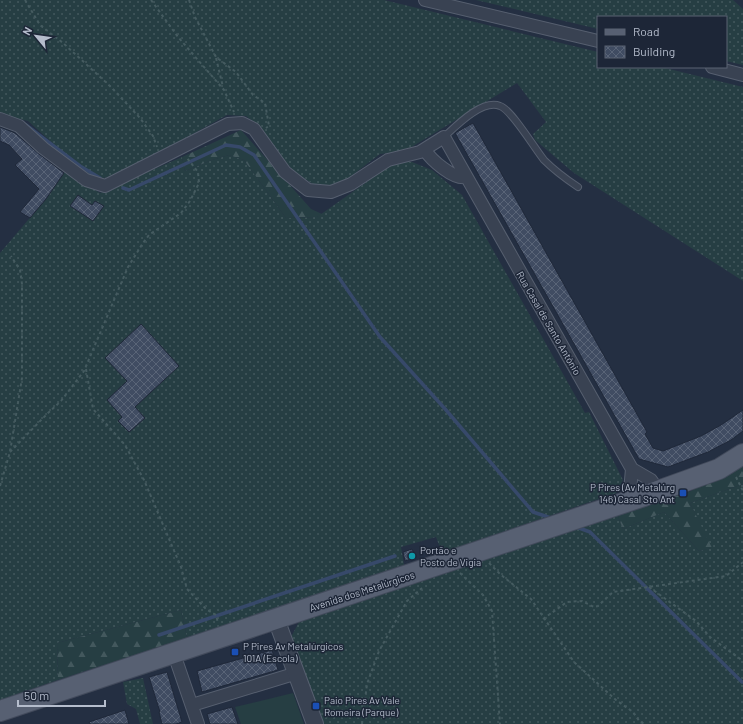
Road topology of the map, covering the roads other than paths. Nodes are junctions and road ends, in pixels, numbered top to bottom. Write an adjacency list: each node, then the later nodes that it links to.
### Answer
1 (425, 0): 2 (street)
2 (597, 41)
3 (716, 68): 4 (street)
4 (743, 75)
5 (0, 119): 7 (street)
6 (444, 137): 7 (street); 8 (street, Rua Casal de Santo António); 9 (lane)
7 (425, 150): 8 (street)
8 (466, 177): 11 (street, Rua Casal de Santo António)
9 (578, 187)
10 (743, 454): 12 (main road, Avenida dos Metalúrgicos)
11 (632, 469): 12 (street); 13 (street)
12 (658, 491): 13 (main road, Avenida dos Metalúrgicos)
13 (632, 500): 14 (main road, Avenida dos Metalúrgicos)
14 (276, 619): 15 (main road, Avenida dos Metalúrgicos); 16 (street)
15 (174, 654): 17 (street); 18 (main road, Avenida dos Metalúrgicos)
16 (297, 673): 17 (street); 20 (street)
17 (192, 705): 19 (street)
18 (0, 711)
19 (198, 724)
20 (315, 724)

